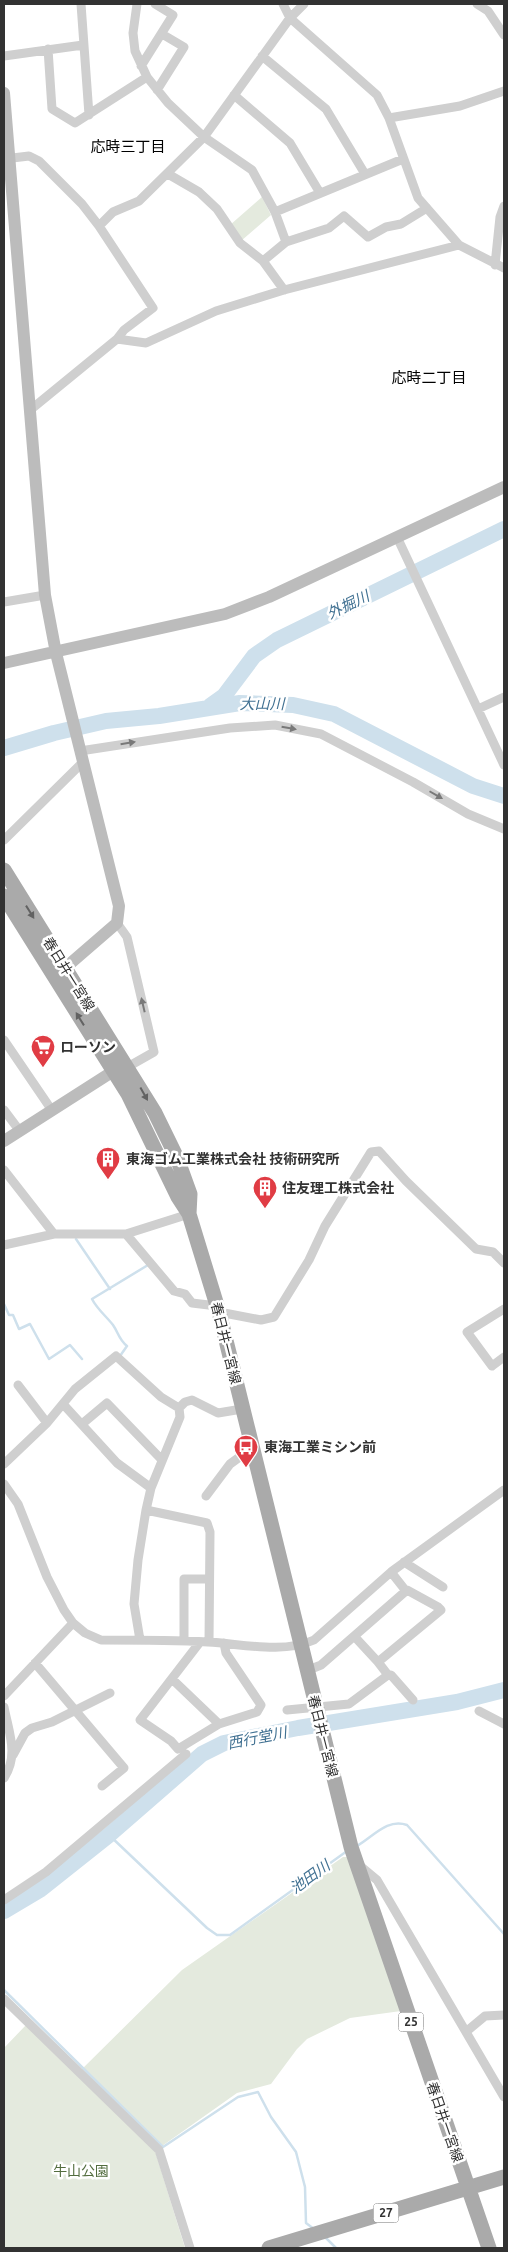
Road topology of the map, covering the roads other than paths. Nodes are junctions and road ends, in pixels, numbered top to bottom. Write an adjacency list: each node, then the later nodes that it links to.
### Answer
1 (81, 4): 10 (street)
2 (137, 4): 14 (street)
3 (155, 4): 8 (street)
4 (283, 4): 7 (street)
5 (304, 4): 7 (street)
6 (477, 4): 9 (street)
7 (290, 18): 13 (street); 21 (street)
8 (162, 34): 14 (street); 16 (street)
9 (504, 35)
10 (83, 45): 11 (street); 20 (street)
11 (48, 50): 12 (street); 20 (street)
12 (4, 56)
13 (262, 56): 19 (street); 26 (street)
14 (141, 66): 15 (street)
15 (147, 76): 16 (street); 20 (street)
16 (157, 90): 22 (street)
17 (504, 91): 21 (street)
18 (4, 93): 23 (street)
19 (234, 95): 22 (street); 27 (street)
20 (89, 115)
21 (389, 118): 24 (street)
22 (204, 137): 25 (street); 30 (street)
23 (6, 158): 31 (street); 38 (street)
24 (403, 159): 26 (street); 29 (street)
25 (168, 174): 31 (street); 34 (street)
26 (365, 174): 27 (street)
27 (320, 193): 30 (street)
28 (504, 206): 35 (street)
29 (426, 208): 32 (street); 33 (street)
30 (275, 212): 32 (street)
31 (99, 226): 37 (street)
32 (286, 242): 34 (street)
33 (459, 245): 35 (street); 36 (street)
34 (263, 261): 36 (street)
35 (500, 267)
36 (284, 290): 37 (street)
37 (118, 338): 38 (street)
38 (29, 411): 41 (street)
39 (504, 487): 40 (street)
40 (397, 537): 43 (street); 46 (street)
41 (45, 595): 42 (street); 43 (street)
42 (4, 602)
43 (56, 653): 44 (street); 47 (street)
44 (4, 663)
45 (504, 697): 46 (street)
46 (478, 709): 48 (street)
47 (80, 753): 49 (street, one-way to 49); 50 (street); 53 (street)
48 (504, 765)
49 (504, 830)
50 (4, 840)
51 (4, 870): 54 (main road, 春日井一宮線 / 25, one-way to 54)
52 (4, 896): 57 (main road, 春日井一宮線 / 25, one-way to 52)
53 (117, 923): 54 (street); 56 (street, one-way to 53)
54 (65, 968): 56 (main road, 春日井一宮線 / 25)
55 (4, 1040): 58 (street)
56 (128, 1067): 57 (street); 63 (main road, 春日井一宮線 / 25, one-way to 63)
57 (112, 1072): 58 (street); 63 (main road, 春日井一宮線 / 25)
58 (51, 1109): 60 (street)
59 (4, 1110): 60 (street)
60 (19, 1130): 61 (street)
61 (4, 1141)
62 (4, 1170): 64 (street)
63 (189, 1214): 65 (street); 68 (main road, 春日井一宮線 / 25)
64 (54, 1234): 65 (street); 66 (street)
65 (126, 1234): 68 (street)
66 (4, 1245)
67 (504, 1263): 68 (street)
68 (218, 1309): 74 (main road, 春日井一宮線 / 25)
69 (504, 1309): 70 (street)
70 (504, 1357)
71 (18, 1385): 75 (street)
72 (63, 1404): 73 (street); 75 (street); 76 (street)
73 (179, 1408): 74 (street); 78 (street)
74 (242, 1409): 77 (main road, 春日井一宮線 / 25)
75 (47, 1423): 79 (street)
76 (82, 1424): 78 (street); 81 (street)
77 (252, 1448): 83 (street); 96 (main road, 春日井一宮線 / 25)
78 (162, 1460): 81 (street)
79 (4, 1464)
80 (4, 1484): 90 (street)
81 (152, 1488): 84 (street)
82 (502, 1495): 85 (street)
83 (206, 1496)
84 (146, 1510): 87 (street); 92 (street)
85 (404, 1562): 86 (street); 88 (street)
86 (391, 1572): 89 (street); 96 (street)
87 (209, 1579): 93 (street); 94 (street)
88 (443, 1587)
89 (406, 1591): 91 (street); 97 (street)
90 (73, 1623): 92 (street); 98 (street)
91 (354, 1636): 97 (street); 99 (street)
92 (140, 1640): 93 (street)
93 (184, 1641): 94 (street)
94 (204, 1642): 95 (street); 101 (street)
95 (224, 1644): 96 (street); 110 (street)
96 (300, 1646): 99 (main road, 春日井一宮線 / 25)
97 (378, 1662): 100 (street)
98 (35, 1664): 103 (street); 108 (street)
99 (306, 1671): 106 (main road, 春日井一宮線 / 25)
100 (388, 1675): 104 (street); 106 (street)
101 (172, 1679): 110 (street); 110 (street)
102 (110, 1693): 108 (street)
103 (4, 1696)
104 (413, 1700)
105 (4, 1707): 113 (street)
106 (316, 1709): 107 (street); 116 (main road, 春日井一宮線 / 25)
107 (287, 1710)
108 (76, 1711): 113 (street); 115 (street)
109 (479, 1711): 111 (street)
110 (219, 1724)
111 (504, 1724)
112 (186, 1754): 117 (street)
113 (13, 1755): 114 (street)
114 (4, 1778)
115 (102, 1786)
116 (354, 1855): 120 (street); 123 (main road, 春日井一宮線 / 25)
117 (4, 1900)
118 (4, 1999): 124 (street)
119 (504, 2015): 120 (street)
120 (467, 2031): 121 (street)
121 (504, 2097)
122 (504, 2177): 123 (main road, 27)
123 (467, 2188): 125 (main road, 27); 126 (main road, 春日井一宮線 / 25)
124 (190, 2248)
125 (269, 2248)
126 (489, 2248)

